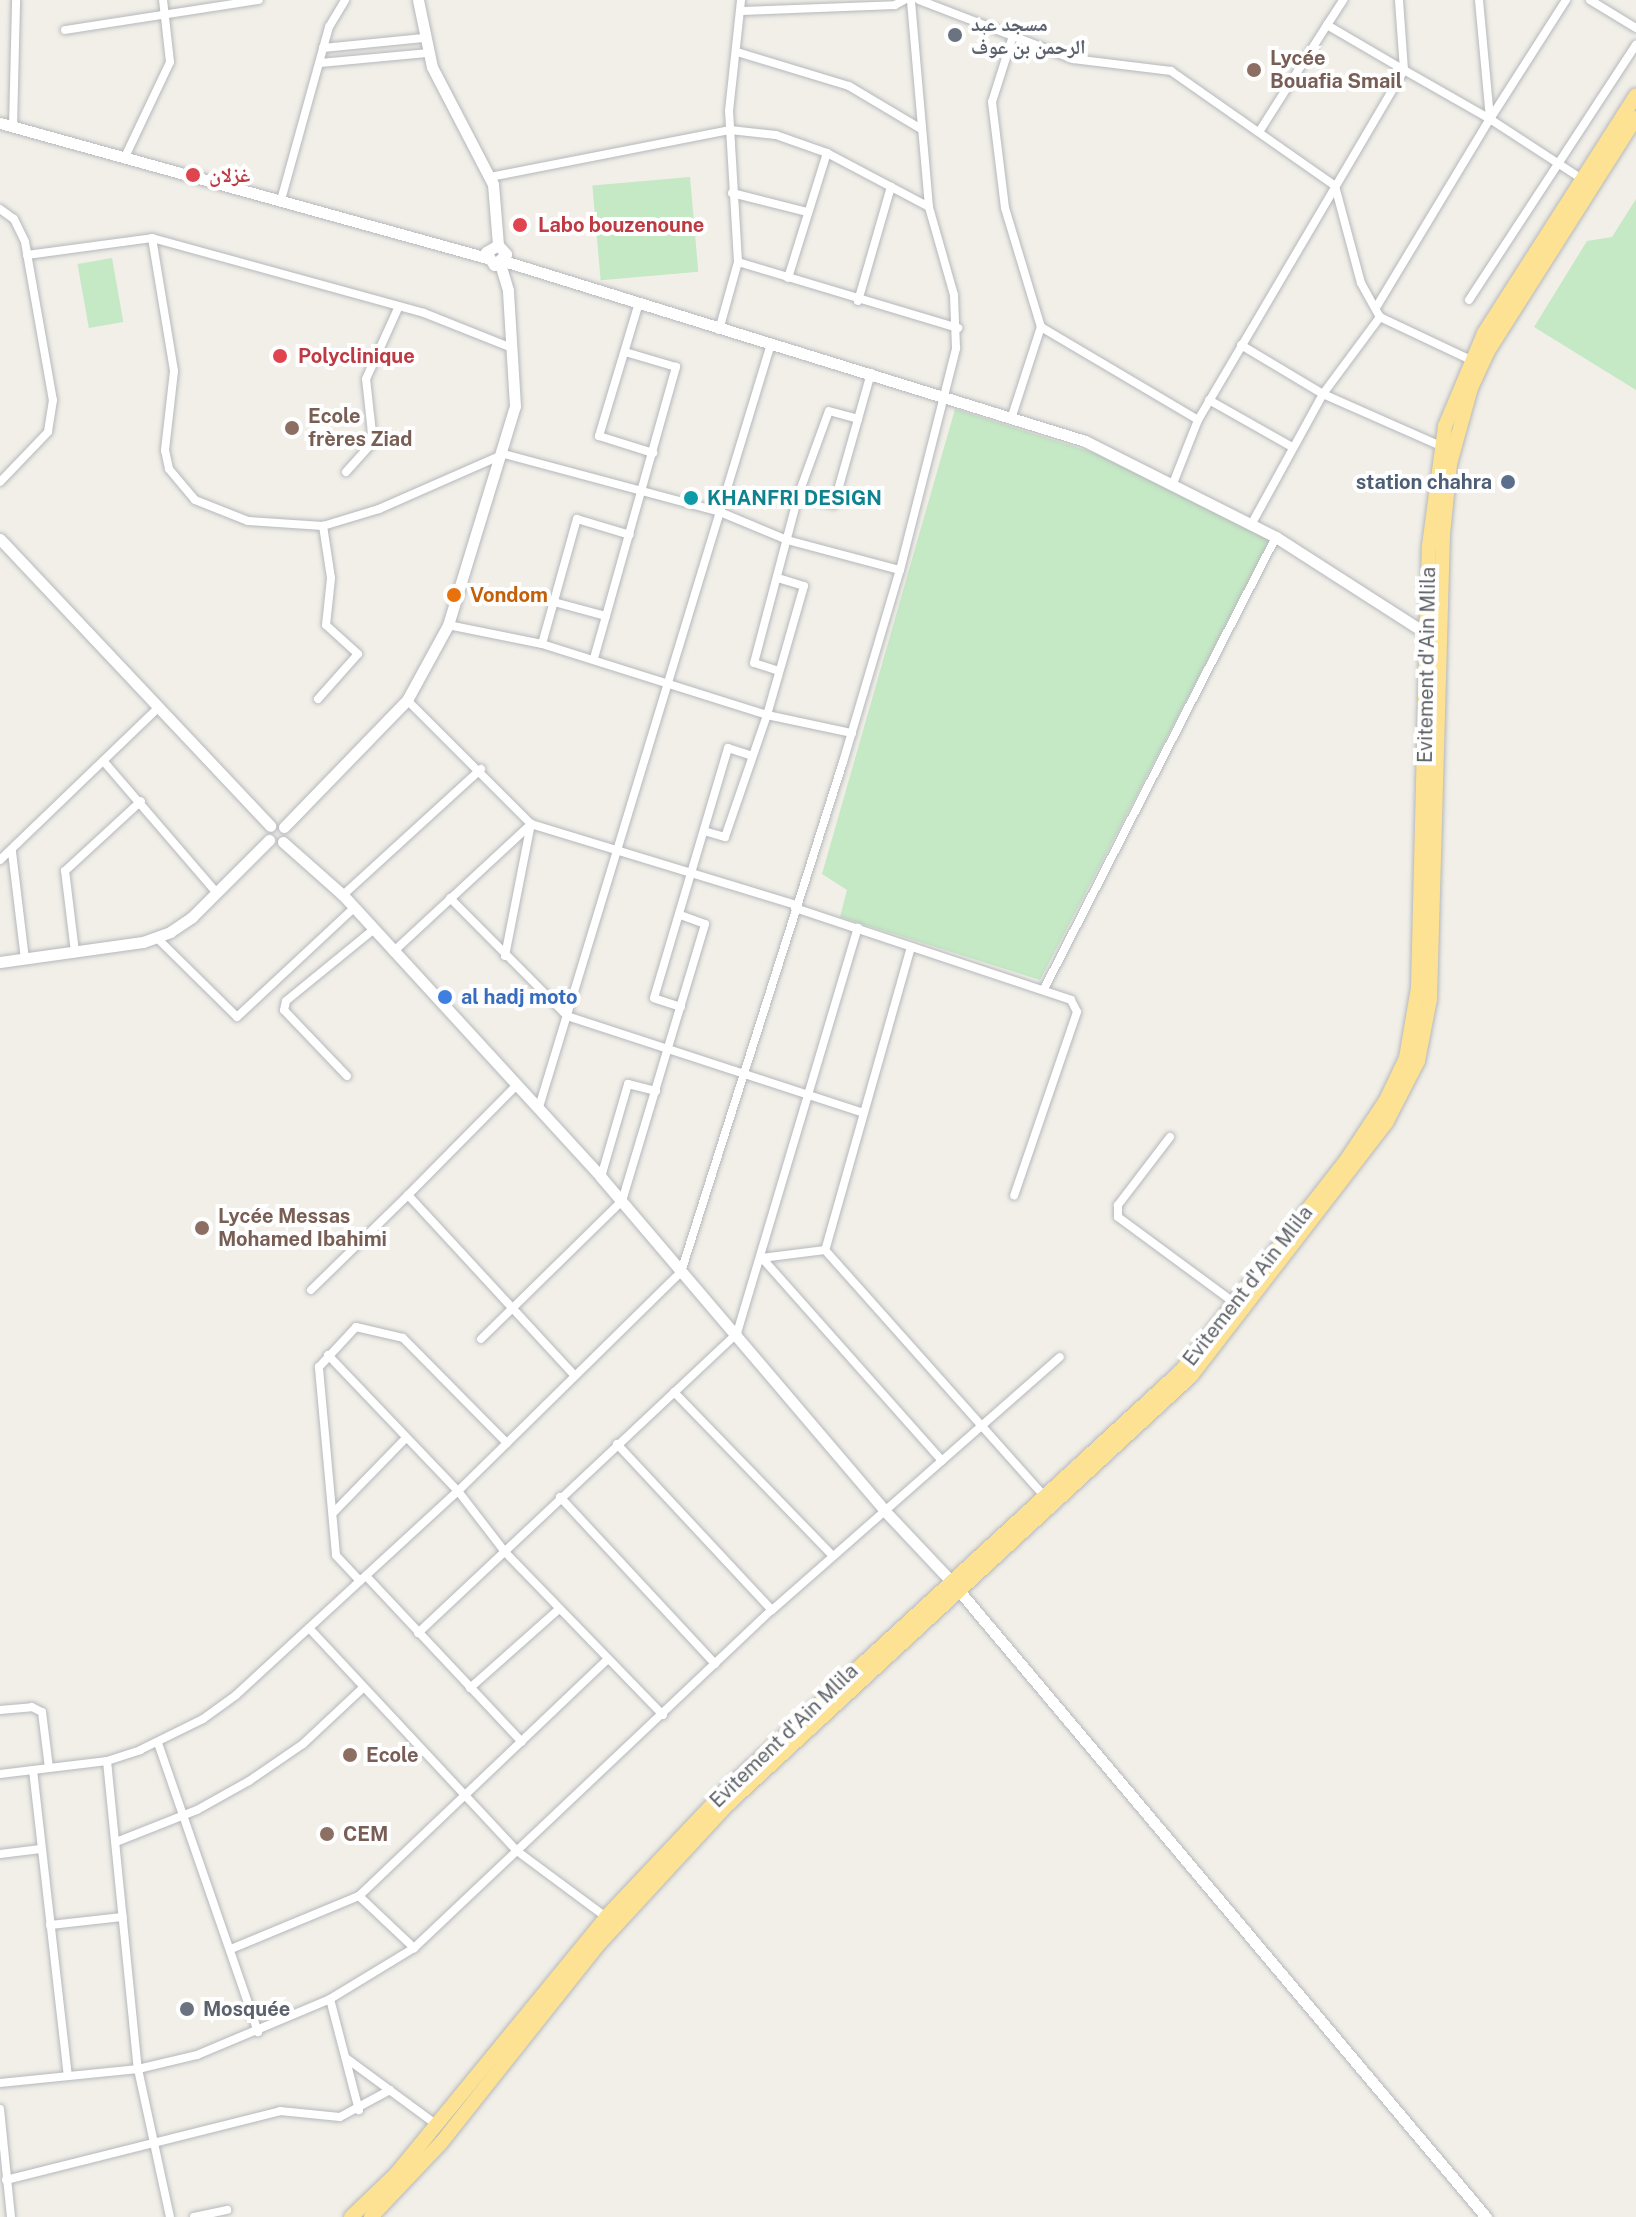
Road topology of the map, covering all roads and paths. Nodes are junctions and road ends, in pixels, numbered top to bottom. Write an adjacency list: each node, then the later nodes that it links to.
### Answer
1 (16, 0): 33 (street)
2 (163, 0): 17 (street)
3 (259, 0): 17 (street)
4 (345, 0): 24 (street)
5 (418, 0): 21 (street)
6 (741, 0): 16 (street)
7 (904, 0): 15 (street)
8 (911, 0): 34 (street)
9 (919, 0): 22 (street)
10 (1343, 0): 18 (street)
11 (1399, 0): 28 (street)
12 (1479, 0): 31 (street)
13 (1566, 0): 31 (street)
14 (1590, 0): 19 (street)
15 (844, 3): 16 (street)
16 (742, 11): 25 (street)
17 (165, 15): 20 (street); 38 (street)
18 (1327, 25): 28 (street); 36 (street)
19 (1636, 28)
20 (65, 30)
21 (424, 38): 24 (street); 26 (street)
22 (1012, 39): 36 (street); 62 (street)
23 (1636, 45): 39 (street)
24 (323, 48): 27 (street)
25 (737, 52): 34 (street); 35 (street)
26 (427, 53): 27 (street); 40 (street)
27 (320, 63): 45 (street)
28 (1404, 70): 31 (street); 42 (street)
29 (1636, 95): 41 (highway, Evitement d'Ain Mlila)
30 (1636, 118): 98 (highway, Evitement d'Ain Mlila)
31 (1490, 119): 39 (street); 60 (street)
32 (0, 123): 33 (street)
33 (13, 127): 38 (street)
34 (921, 129): 46 (street)
35 (730, 130): 37 (street); 40 (street); 44 (street)
36 (1259, 132): 42 (street)
37 (827, 153): 43 (street); 48 (street)
38 (124, 159): 45 (street)
39 (1561, 164): 41 (street); 56 (street)
40 (490, 177): 50 (street)
41 (1582, 179): 69 (highway, Evitement d'Ain Mlila)
42 (1335, 186): 60 (street); 66 (street)
43 (891, 187): 46 (street); 57 (street)
44 (732, 193): 48 (street); 53 (street)
45 (281, 200): 52 (street)
46 (929, 207): 63 (street)
47 (0, 209): 51 (street)
48 (807, 212): 55 (street)
49 (152, 238): 51 (street); 58 (street); 88 (street)
50 (498, 245): 52 (street); 54 (street)
51 (27, 255): 82 (street)
52 (487, 258): 54 (street)
53 (738, 262): 55 (street); 64 (street)
54 (502, 263): 59 (street); 67 (street)
55 (788, 278): 57 (street)
56 (1469, 300)
57 (858, 301): 63 (street)
58 (399, 306): 67 (street); 81 (street)
59 (638, 306): 64 (street); 68 (street)
60 (1377, 306): 61 (street)
61 (1380, 317): 69 (street); 72 (street)
62 (1041, 327): 74 (street); 76 (street)
63 (958, 328): 71 (street)
64 (719, 330): 65 (street)
65 (771, 344): 70 (street); 86 (street)
66 (1241, 345): 72 (street); 73 (street)
67 (512, 348): 80 (street)
68 (625, 352): 79 (street); 79 (street)
69 (1469, 359): 77 (highway, Evitement d'Ain Mlila)
70 (871, 373): 71 (street); 75 (street)
71 (942, 394): 74 (street); 93 (street)
72 (1323, 394): 77 (street); 78 (street)
73 (1209, 400): 76 (street); 78 (street)
74 (1012, 416): 83 (street)
75 (858, 419): 85 (street); 85 (street)
76 (1198, 420): 83 (street)
77 (1441, 446): 98 (highway, Evitement d'Ain Mlila)
78 (1292, 447): 87 (street)
79 (653, 453): 84 (street)
80 (504, 454): 84 (street); 88 (street); 97 (street)
81 (346, 472)
82 (0, 482)
83 (1172, 486): 87 (street)
84 (643, 491): 86 (street); 89 (street)
85 (798, 496): 92 (street)
86 (720, 512): 92 (street); 102 (street)
87 (1251, 525): 90 (street)
88 (323, 526): 103 (street)
89 (630, 535): 95 (street); 96 (street)
90 (1276, 537): 98 (street); 137 (street)
91 (0, 539): 105 (street)
92 (787, 540): 93 (street); 94 (street)
93 (900, 570): 107 (street)
94 (778, 578): 101 (street); 101 (street)
95 (554, 602): 96 (street); 99 (street)
96 (606, 616): 100 (street)
97 (448, 625): 99 (street); 104 (street)
98 (1433, 636): 157 (highway, Evitement d'Ain Mlila); 178 (highway, Evitement d'Ain Mlila)
99 (542, 644): 100 (street)
100 (594, 658): 102 (street)
101 (779, 671): 106 (street)
102 (667, 681): 106 (street); 118 (street)
103 (318, 699)
104 (407, 700): 110 (street); 114 (street)
105 (158, 708): 109 (street); 113 (street)
106 (767, 715): 107 (street); 108 (street)
107 (852, 733): 125 (street)
108 (750, 755): 115 (street); 115 (street)
109 (105, 763): 111 (street); 119 (street)
110 (481, 769): 112 (street); 123 (street)
111 (141, 801): 122 (street); 132 (street)
112 (531, 824): 118 (street); 124 (street); 134 (street)
113 (270, 826): 114 (street); 116 (street)
114 (284, 827): 117 (street)
115 (704, 831): 121 (street)
116 (269, 840): 117 (street); 122 (street)
117 (283, 842): 123 (street)
118 (617, 848): 121 (street); 139 (street)
119 (12, 852): 120 (street); 135 (street)
120 (0, 860)
121 (692, 871): 125 (street); 127 (street)
122 (217, 893): 130 (street)
123 (343, 895): 126 (street)
124 (450, 898): 133 (street); 134 (street)
125 (796, 906): 128 (street); 142 (street)
126 (354, 908): 129 (street); 130 (street)
127 (680, 915): 138 (street); 138 (street)
128 (858, 928): 131 (street); 145 (street)
129 (373, 930): 133 (street); 141 (street)
130 (157, 938): 132 (street)
131 (911, 947): 137 (street); 147 (street)
132 (75, 952): 135 (street)
133 (393, 952): 143 (street)
134 (505, 956): 139 (street)
135 (25, 959): 136 (street)
136 (0, 962)
137 (1045, 987): 151 (street)
138 (681, 1007): 140 (street)
139 (567, 1016): 140 (street); 146 (street)
140 (667, 1051): 142 (street); 144 (street)
141 (347, 1076)
142 (741, 1076): 145 (street); 155 (street)
143 (516, 1086): 146 (street); 150 (street)
144 (656, 1091): 149 (street); 152 (street)
145 (807, 1094): 147 (street); 154 (street)
146 (539, 1107): 149 (street)
147 (861, 1112): 153 (street)
148 (1170, 1137): 157 (street)
149 (601, 1177): 152 (street)
150 (408, 1195): 156 (street); 158 (street)
151 (1014, 1196)
152 (622, 1201): 155 (street); 158 (street)
153 (825, 1250): 154 (street); 165 (street)
154 (762, 1258): 159 (street); 169 (street)
155 (681, 1272): 159 (street); 163 (street)
156 (311, 1290)
157 (1232, 1301): 172 (highway, Evitement d'Ain Mlila)
158 (512, 1309): 160 (street); 163 (street)
159 (737, 1333): 164 (street); 173 (street)
160 (481, 1339)
161 (328, 1355): 166 (street); 167 (street); 174 (street)
162 (1060, 1357): 165 (street)
163 (575, 1376): 167 (street)
164 (674, 1392): 168 (street); 176 (street)
165 (980, 1426): 169 (street); 172 (street)
166 (406, 1438): 170 (street); 174 (street)
167 (507, 1443): 170 (street)
168 (617, 1444): 171 (street); 180 (street)
169 (942, 1461): 173 (street)
170 (458, 1491): 175 (street); 177 (street)
171 (560, 1497): 175 (street); 184 (street)
172 (1045, 1497): 178 (highway, Evitement d'Ain Mlila)
173 (884, 1510): 176 (street); 178 (street)
174 (333, 1513): 177 (street)
175 (505, 1552): 179 (street); 182 (street)
176 (832, 1555): 180 (street)
177 (363, 1579): 181 (street); 182 (street)
178 (953, 1585): 203 (highway, Evitement d'Ain Mlila); 224 (highway, Evitement d'Ain Mlila); 225 (street)
179 (559, 1609): 183 (street); 186 (street)
180 (772, 1610): 184 (street)
181 (309, 1628): 185 (street); 190 (street)
182 (418, 1633): 186 (street)
183 (607, 1660): 188 (street); 189 (street)
184 (715, 1664): 188 (street)
185 (364, 1687): 195 (street); 196 (street)
186 (470, 1688): 189 (street)
187 (0, 1710): 192 (street)
188 (663, 1715): 199 (street)
189 (522, 1742): 195 (street)
190 (158, 1743): 191 (street); 196 (street)
191 (107, 1761): 192 (street); 197 (street)
192 (49, 1768): 193 (street)
193 (33, 1770): 194 (street); 198 (street)
194 (0, 1774)
195 (467, 1796): 199 (street); 201 (street)
196 (185, 1815): 197 (street); 206 (street)
197 (116, 1842): 202 (street)
198 (41, 1849): 200 (street); 204 (street)
199 (517, 1851): 203 (street); 205 (street)
200 (0, 1854)
201 (359, 1896): 205 (street); 206 (street)
202 (123, 1917): 204 (street); 210 (street)
203 (606, 1917): 216 (highway, Evitement d'Ain Mlila)
204 (50, 1925): 211 (street)
205 (414, 1948): 207 (street)
206 (231, 1949): 208 (street)
207 (330, 1999): 208 (street); 209 (street)
208 (258, 2032): 210 (street)
209 (345, 2058): 213 (street); 215 (street)
210 (138, 2069): 211 (street); 217 (street)
211 (68, 2076): 212 (street)
212 (0, 2083)
213 (390, 2090): 215 (street); 216 (street)
214 (0, 2109): 218 (street)
215 (359, 2110): 217 (street)
216 (437, 2125): 223 (highway, Evitement d'Ain Mlila)
217 (155, 2143): 218 (street); 221 (street)
218 (6, 2180): 220 (street)
219 (227, 2210): 222 (street)
220 (11, 2217)
221 (170, 2217)
222 (194, 2217)
223 (351, 2217)
224 (371, 2217)
225 (1486, 2217)

